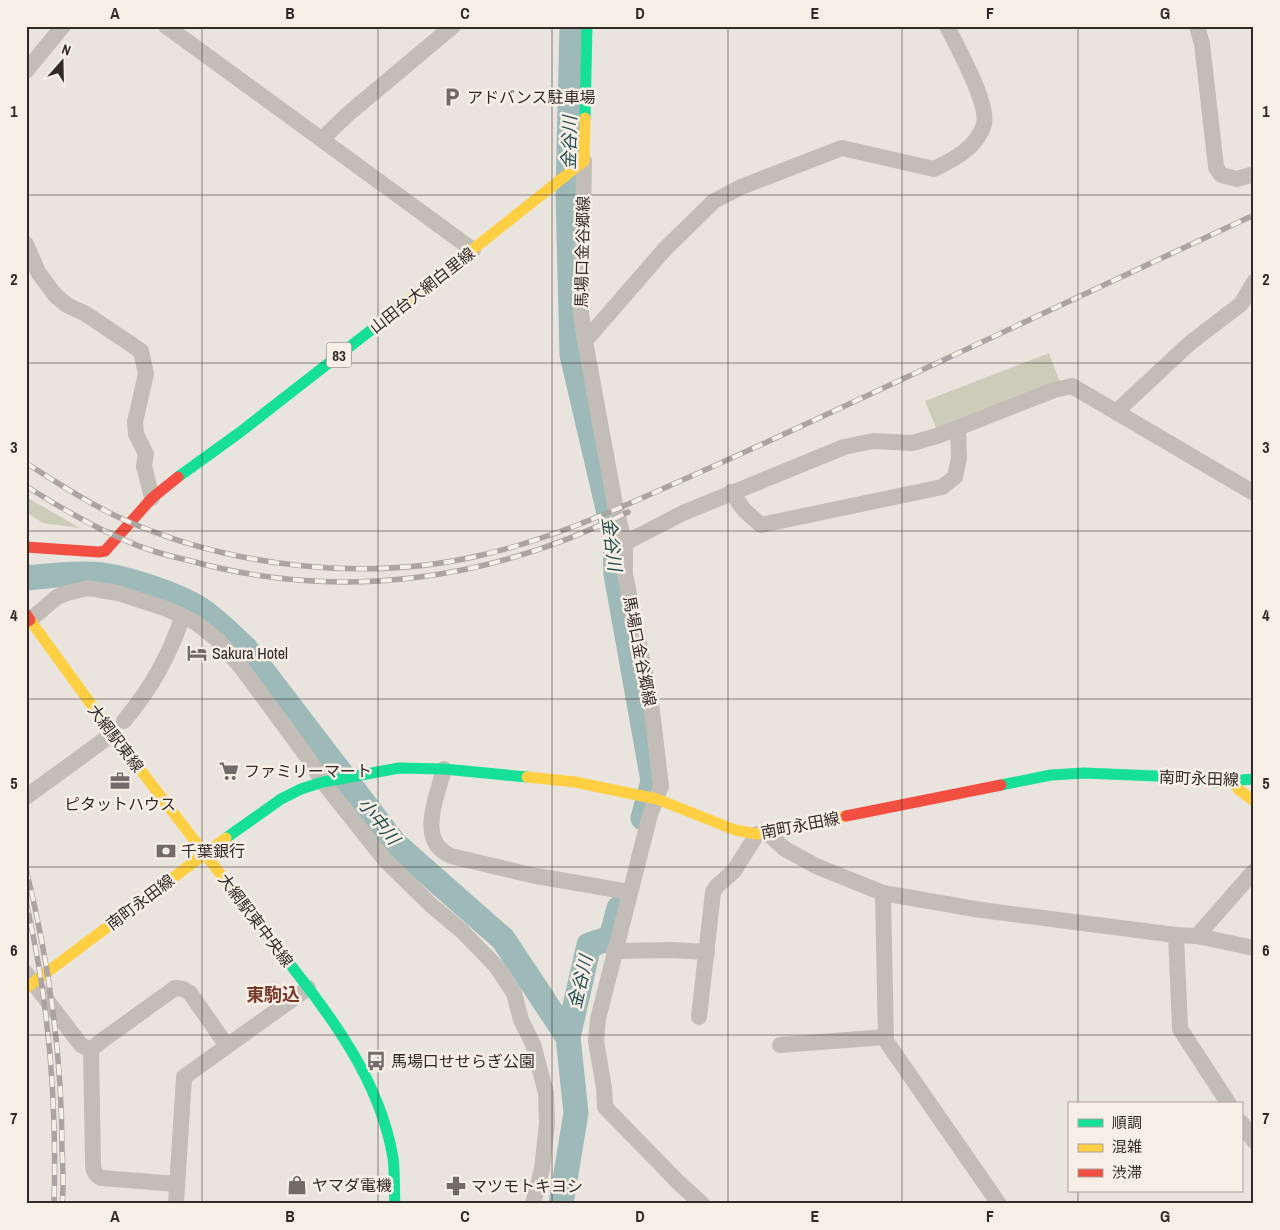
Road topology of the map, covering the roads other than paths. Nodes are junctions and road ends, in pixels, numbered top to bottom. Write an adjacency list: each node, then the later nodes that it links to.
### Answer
1 (64, 26): 7 (street)
2 (166, 26): 8 (street)
3 (454, 26): 8 (street)
4 (587, 26): 9 (street)
5 (947, 26): 14 (street)
6 (1197, 26): 10 (street)
7 (26, 71)
8 (322, 139): 12 (street)
9 (584, 161): 12 (street, 山田台大網白里線 / 83); 14 (street, 馬場口金谷郷線)
10 (1254, 174)
11 (26, 244): 19 (street)
12 (473, 250): 19 (street, 山田台大網白里線 / 83)
13 (1254, 282): 15 (street)
14 (585, 341): 20 (street, 馬場口金谷郷線)
15 (1116, 412): 16 (street); 18 (street)
16 (958, 428): 17 (street); 17 (street)
17 (732, 492): 20 (street)
18 (1254, 493)
19 (152, 498): 21 (street, 山田台大網白里線 / 83)
20 (625, 543): 31 (street, 馬場口金谷郷線)
21 (26, 546)
22 (183, 616): 23 (street); 24 (street); 28 (street)
23 (28, 619): 34 (street, 大網駅東線)
24 (124, 721)
25 (104, 740): 30 (street)
26 (444, 769): 28 (street, 南町永田線); 31 (street, 南町永田線); 36 (street)
27 (1254, 779): 29 (street, 南町永田線)
28 (329, 781): 34 (street, 南町永田線); 56 (street)
29 (1232, 782): 32 (street); 33 (street, 南町永田線)
30 (26, 797)
31 (657, 798): 33 (street, 南町永田線); 36 (street, 馬場口金谷郷線)
32 (1254, 802)
33 (762, 834): 37 (street); 42 (street)
34 (206, 853): 43 (street, 南町永田線); 44 (street, 大網駅東中央線)
35 (1254, 871): 39 (street)
36 (629, 892): 41 (street, 馬場口金谷郷線)
37 (883, 893): 38 (street); 46 (street)
38 (1176, 936): 39 (street); 50 (street)
39 (1197, 936): 40 (street)
40 (1254, 948)
41 (614, 951): 42 (street); 57 (street, 馬場口金谷郷線)
42 (707, 952): 45 (street)
43 (28, 981): 49 (street)
44 (308, 988): 48 (street); 55 (street, 大網駅東中央線)
45 (699, 1018)
46 (886, 1036): 47 (street); 58 (street)
47 (780, 1045)
48 (227, 1046): 49 (street); 53 (street)
49 (91, 1050): 53 (street)
50 (1228, 1102)
51 (1242, 1123): 52 (street)
52 (1254, 1141)
53 (177, 1184): 54 (street)
54 (176, 1204)
55 (395, 1204)
56 (533, 1204)
57 (702, 1204)
58 (999, 1204)

